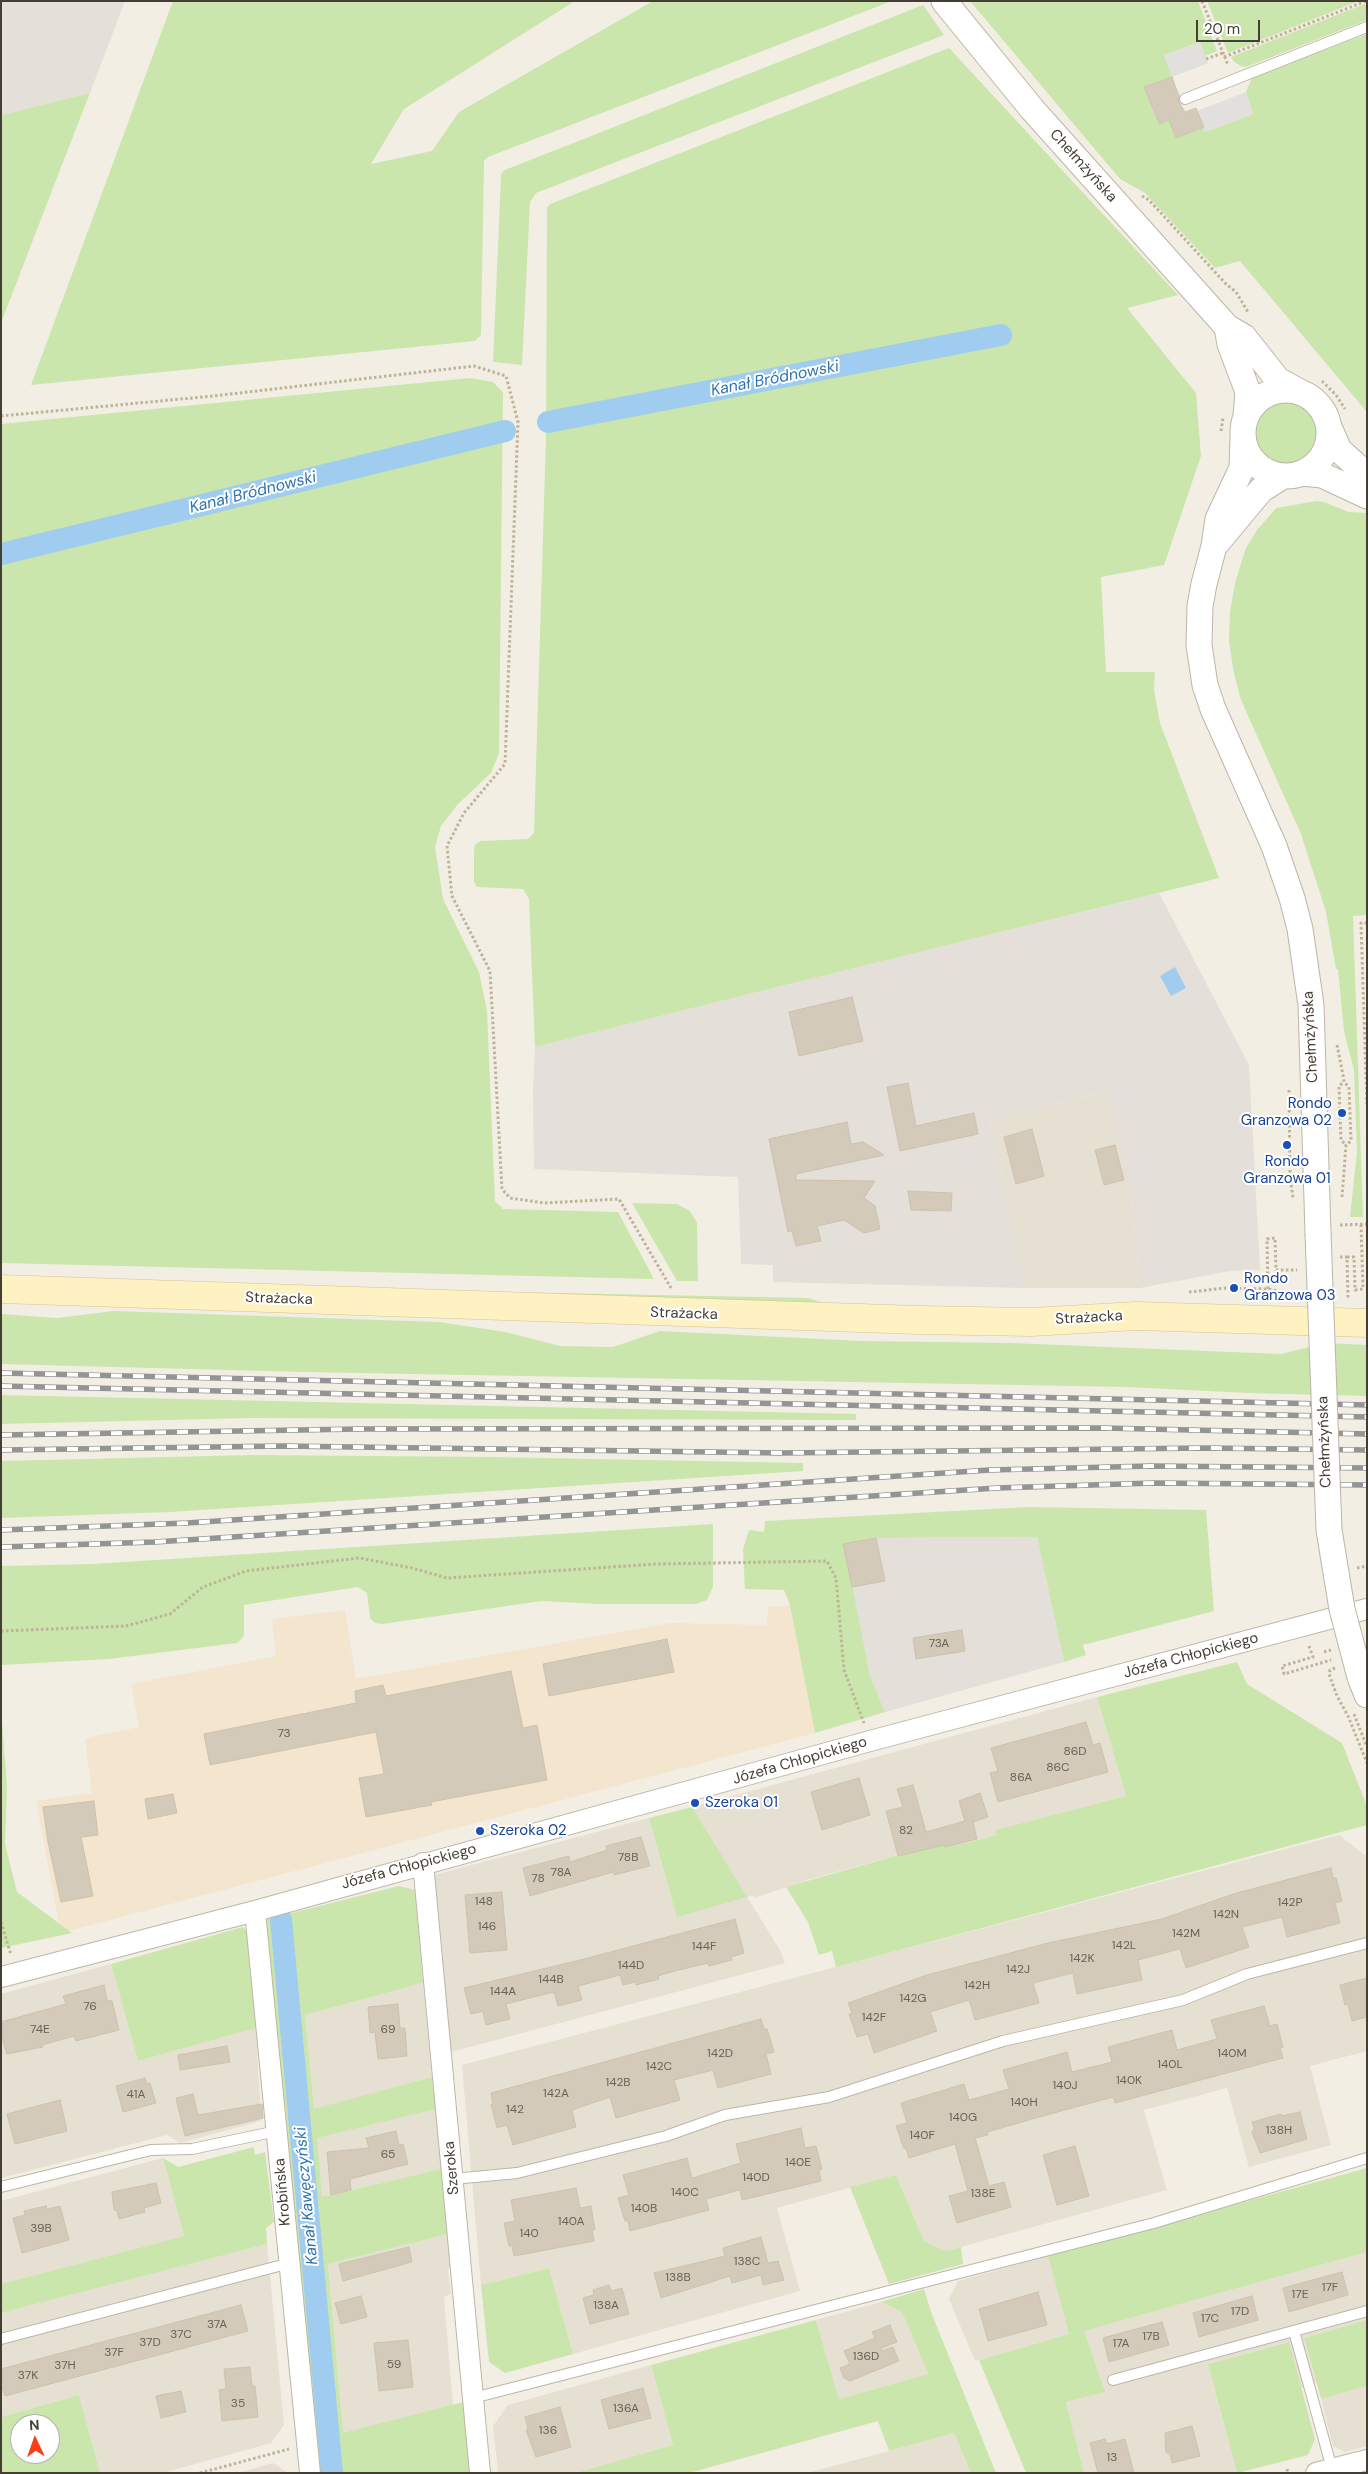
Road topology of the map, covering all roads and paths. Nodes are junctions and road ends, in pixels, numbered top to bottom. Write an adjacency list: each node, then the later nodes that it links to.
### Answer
1 (944, 1): 11 (street, Chełmżyńska)
2 (1202, 1): 5 (path)
3 (1366, 1): 5 (path)
4 (1367, 27): 7 (lane)
5 (1224, 55): 6 (path); 7 (path)
6 (1206, 59)
7 (1234, 80): 8 (lane)
8 (1185, 99)
9 (1226, 284): 10 (path)
10 (1251, 318)
11 (1227, 328): 12 (street, Chełmżyńska); 15 (street, Chełmżyńska)
12 (1311, 386): 14 (street); 14 (path); 15 (street)
13 (1, 416): 33 (path)
14 (1338, 420): 16 (street); 17 (street)
15 (1244, 428): 16 (street); 19 (street, Chełmżyńska)
16 (1293, 475): 18 (street); 19 (street, Chełmżyńska)
17 (1367, 475)
18 (1367, 496)
19 (1214, 546): 29 (street, Chełmżyńska)
20 (1367, 922): 22 (path)
21 (1290, 1081): 24 (path)
22 (1367, 1106)
23 (1346, 1145): 23 (path); 25 (path)
24 (1294, 1203)
25 (1341, 1204)
26 (1340, 1220): 29 (path)
27 (1361, 1224): 28 (path); 29 (path); 30 (path)
28 (1367, 1224)
29 (1333, 1231): 40 (street, Chełmżyńska, bridge)
30 (1347, 1257)
31 (1297, 1270): 34 (path)
32 (1, 1289): 35 (main road, Strażacka)
33 (673, 1290)
34 (1268, 1290)
35 (1367, 1323)
36 (1367, 1610): 41 (street, Józefa Chłopickiego)
37 (1, 1631): 41 (path)
38 (1309, 1644): 39 (path)
39 (1331, 1660)
40 (1364, 1686)
41 (870, 1741): 42 (street, Józefa Chłopickiego)
42 (423, 1863): 43 (street, Józefa Chłopickiego); 49 (street, Szeroka)
43 (255, 1910): 46 (street, Józefa Chłopickiego); 47 (street, Krobińska)
44 (1, 1922): 46 (path)
45 (1367, 1943): 49 (lane)
46 (9, 1974)
47 (277, 2130): 50 (lane); 51 (street, Krobińska)
48 (1367, 2158): 56 (lane)
49 (452, 2179): 56 (street, Szeroka)
50 (1, 2187)
51 (290, 2263): 54 (lane); 57 (street, Krobińska)
52 (1367, 2311): 53 (lane)
53 (1294, 2331): 55 (lane); 59 (lane)
54 (1, 2339)
55 (1113, 2380)
56 (473, 2398): 62 (street, Szeroka)
57 (307, 2444): 60 (path); 61 (street, Krobińska)
58 (1367, 2460): 59 (street)
59 (1324, 2471)
60 (200, 2473)
61 (310, 2473)
62 (480, 2473)

